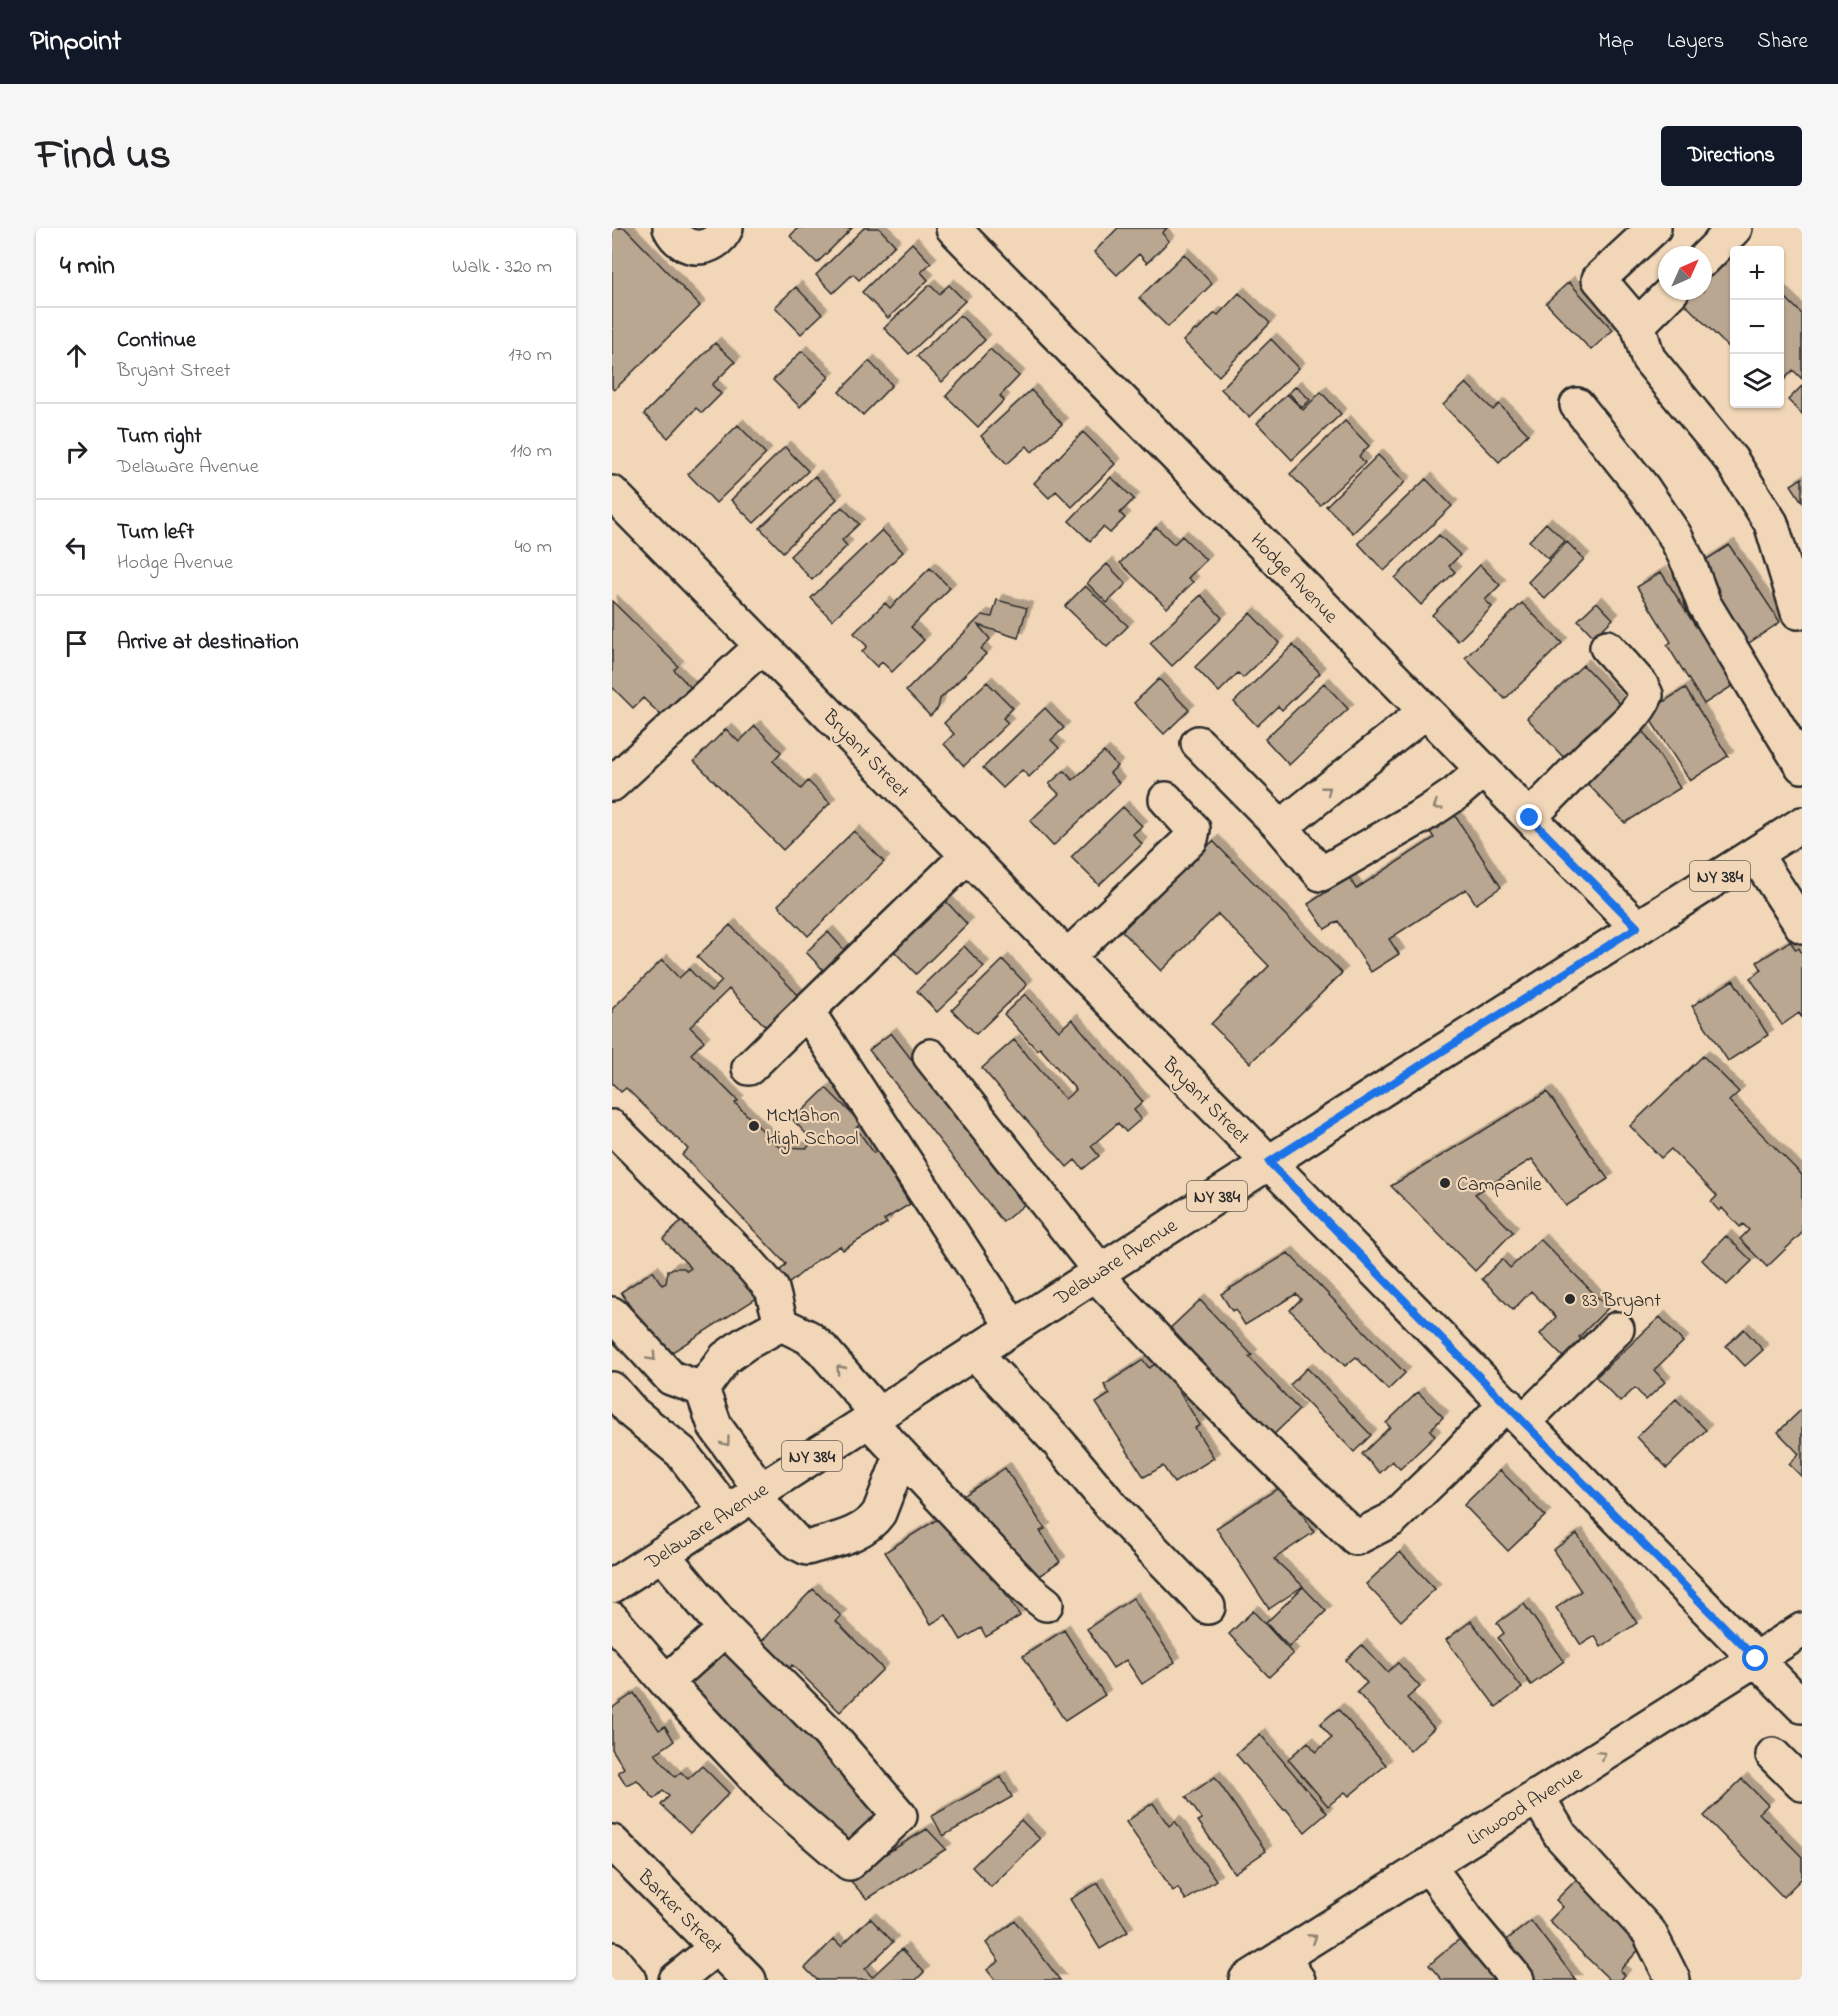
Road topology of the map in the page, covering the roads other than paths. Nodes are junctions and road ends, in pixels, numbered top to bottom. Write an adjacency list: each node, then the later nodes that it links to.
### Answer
1 (670, 228): 2 (street)
2 (726, 228)
3 (953, 228): 14 (street, Hodge Avenue)
4 (1654, 228): 8 (street)
5 (1735, 228): 6 (street)
6 (1712, 251)
7 (1663, 300): 8 (street)
8 (1638, 325): 11 (street)
9 (1577, 405): 16 (street)
10 (612, 493): 12 (street, Bryant Street)
11 (1798, 612)
12 (762, 646): 18 (street); 24 (street, Bryant Street)
13 (1607, 647): 20 (street)
14 (1426, 711): 17 (street, Hodge Avenue); 22 (street, one-way to 14)
15 (1198, 743): 22 (street)
16 (1802, 766)
17 (1483, 770): 20 (street, Hodge Avenue); 22 (street, one-way to 22)
18 (612, 784)
19 (1166, 799): 27 (street)
20 (1530, 818): 26 (street, Hodge Avenue)
21 (1802, 824): 23 (street, Delaware Avenue / NY 384)
22 (1281, 827)
23 (1755, 854): 25 (street); 26 (street, Delaware Avenue / NY 384)
24 (967, 856): 27 (street, Bryant Street); 28 (street)
25 (1802, 926)
26 (1637, 927): 32 (street, Delaware Avenue / NY 384)
27 (1067, 957): 32 (street, Bryant Street)
28 (807, 1011): 30 (street); 36 (street)
29 (930, 1056): 33 (street)
30 (749, 1068)
31 (612, 1127): 35 (street)
32 (1269, 1162): 33 (street, Delaware Avenue / NY 384); 41 (street, Bryant Street)
33 (1097, 1272): 36 (street, Delaware Avenue / NY 384); 41 (street)
34 (612, 1314): 39 (street, one-way to 39)
35 (782, 1324): 39 (street); 42 (street, one-way to 35)
36 (1013, 1327): 38 (street, Delaware Avenue / NY 384)
37 (1617, 1329): 41 (street)
38 (974, 1352): 42 (street, Delaware Avenue / NY 384); 48 (street)
39 (702, 1389): 44 (street, one-way to 44)
40 (619, 1404): 44 (street)
41 (1515, 1412): 52 (street, Bryant Street)
42 (873, 1417): 43 (street); 44 (street, Delaware Avenue / NY 384)
43 (901, 1456): 44 (street); 47 (street)
44 (746, 1498): 45 (street, Delaware Avenue / NY 384)
45 (662, 1554): 46 (street, Delaware Avenue / NY 384); 50 (street)
46 (612, 1586)
47 (1046, 1604)
48 (1208, 1607)
49 (612, 1618): 53 (street)
50 (725, 1629): 53 (street); 53 (street)
51 (1802, 1630): 52 (street, Linwood Avenue)
52 (1756, 1659): 54 (street, Bryant Street); 57 (street, Linwood Avenue, one-way to 52)
53 (666, 1682)
54 (1802, 1706)
55 (1773, 1755): 56 (street)
56 (1802, 1784)
57 (1537, 1796): 59 (street, Linwood Avenue); 68 (street)
58 (612, 1842): 60 (street, Barker Street)
59 (1428, 1865): 62 (street, Linwood Avenue, one-way to 59); 67 (street)
60 (717, 1947): 64 (street); 65 (street, Barker Street)
61 (612, 1959): 63 (street)
62 (1290, 1969): 66 (street, Linwood Avenue)
63 (629, 1980)
64 (676, 1980)
65 (749, 1980)
66 (1246, 1980)
67 (1517, 1980)
68 (1673, 1980)

